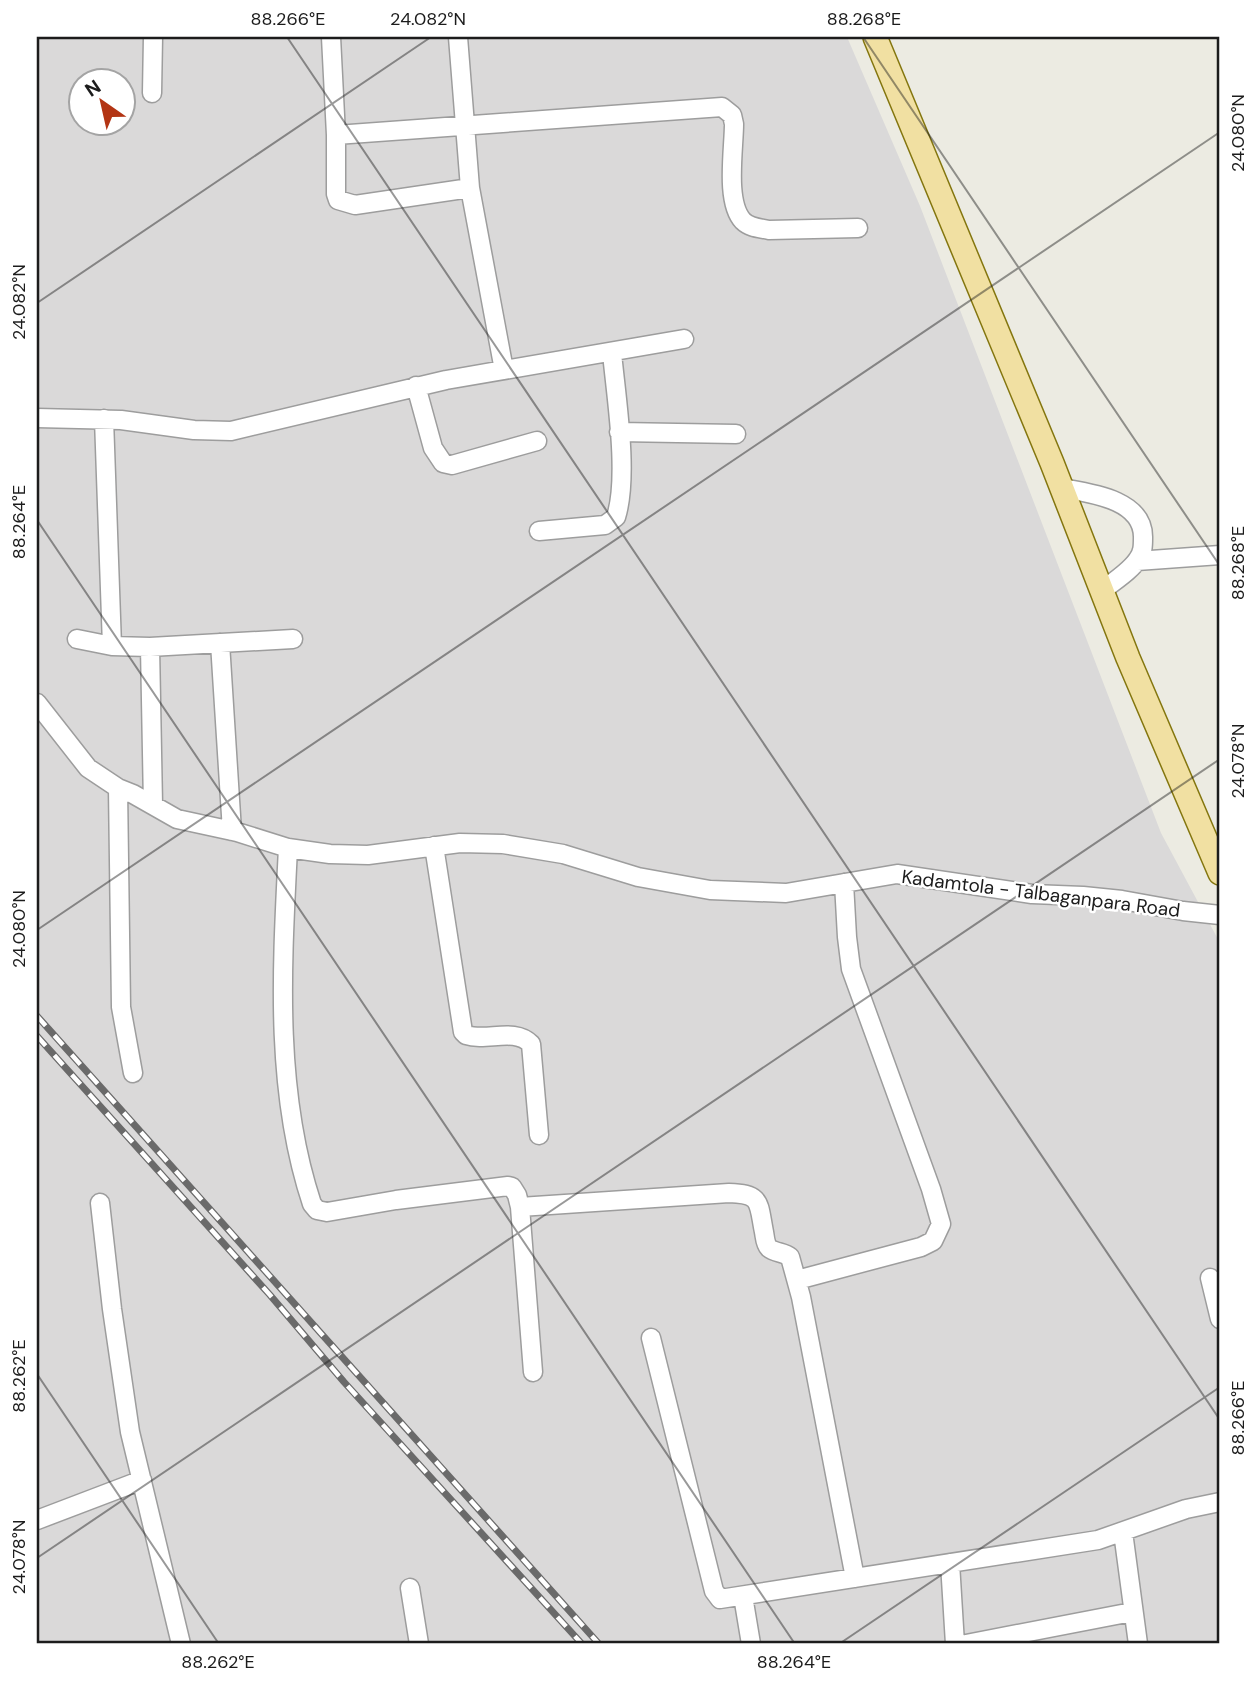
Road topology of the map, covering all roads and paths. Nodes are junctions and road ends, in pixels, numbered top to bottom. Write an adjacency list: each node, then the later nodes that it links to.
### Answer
1 (153, 37): 5 (street)
2 (331, 37): 7 (street)
3 (458, 37): 6 (street)
4 (875, 37): 19 (main road)
5 (152, 93)
6 (467, 124): 7 (street); 8 (street); 9 (street)
7 (336, 135): 8 (street)
8 (470, 188): 12 (street)
9 (858, 228)
10 (684, 339): 11 (street)
11 (612, 353): 12 (street); 16 (street)
12 (504, 370): 13 (street)
13 (416, 386): 15 (street); 18 (street)
14 (37, 418): 15 (street)
15 (104, 419): 27 (street)
16 (619, 432): 17 (street); 20 (street)
17 (736, 435)
18 (537, 441)
19 (1061, 488): 22 (street); 23 (main road)
20 (539, 531)
21 (1220, 555): 22 (street)
22 (1137, 561): 23 (street)
23 (1101, 592): 35 (main road)
24 (77, 639): 27 (street)
25 (293, 639): 26 (street)
26 (220, 643): 28 (street); 32 (street)
27 (112, 646): 28 (street)
28 (150, 647): 31 (street)
29 (37, 703): 30 (street, Kadamtola - Talbaganpara Road)
30 (118, 788): 31 (street, Kadamtola - Talbaganpara Road); 38 (street)
31 (153, 805): 32 (street, Kadamtola - Talbaganpara Road)
32 (232, 831): 34 (street, Kadamtola - Talbaganpara Road)
33 (434, 846): 34 (street, Kadamtola - Talbaganpara Road); 36 (street, Kadamtola - Talbaganpara Road); 39 (street)
34 (288, 848): 41 (street)
35 (1220, 873)
36 (844, 883): 37 (street, Kadamtola - Talbaganpara Road); 43 (street)
37 (1220, 915)
38 (133, 1073)
39 (539, 1135)
40 (100, 1203): 47 (street)
41 (520, 1207): 43 (street); 46 (street)
42 (1210, 1278): 44 (street)
43 (797, 1280): 52 (street)
44 (1220, 1319)
45 (651, 1338): 54 (street)
46 (533, 1372)
47 (142, 1480): 49 (street); 56 (street)
48 (1220, 1502): 50 (street)
49 (37, 1520)
50 (1123, 1532): 51 (street); 55 (street)
51 (950, 1563): 52 (street); 59 (street)
52 (855, 1578): 54 (street)
53 (410, 1588): 57 (street)
54 (743, 1596): 58 (street)
55 (1132, 1612): 60 (street); 61 (street)
56 (181, 1644)
57 (419, 1644)
58 (751, 1644)
59 (956, 1644)
60 (966, 1644)
61 (1138, 1644)

